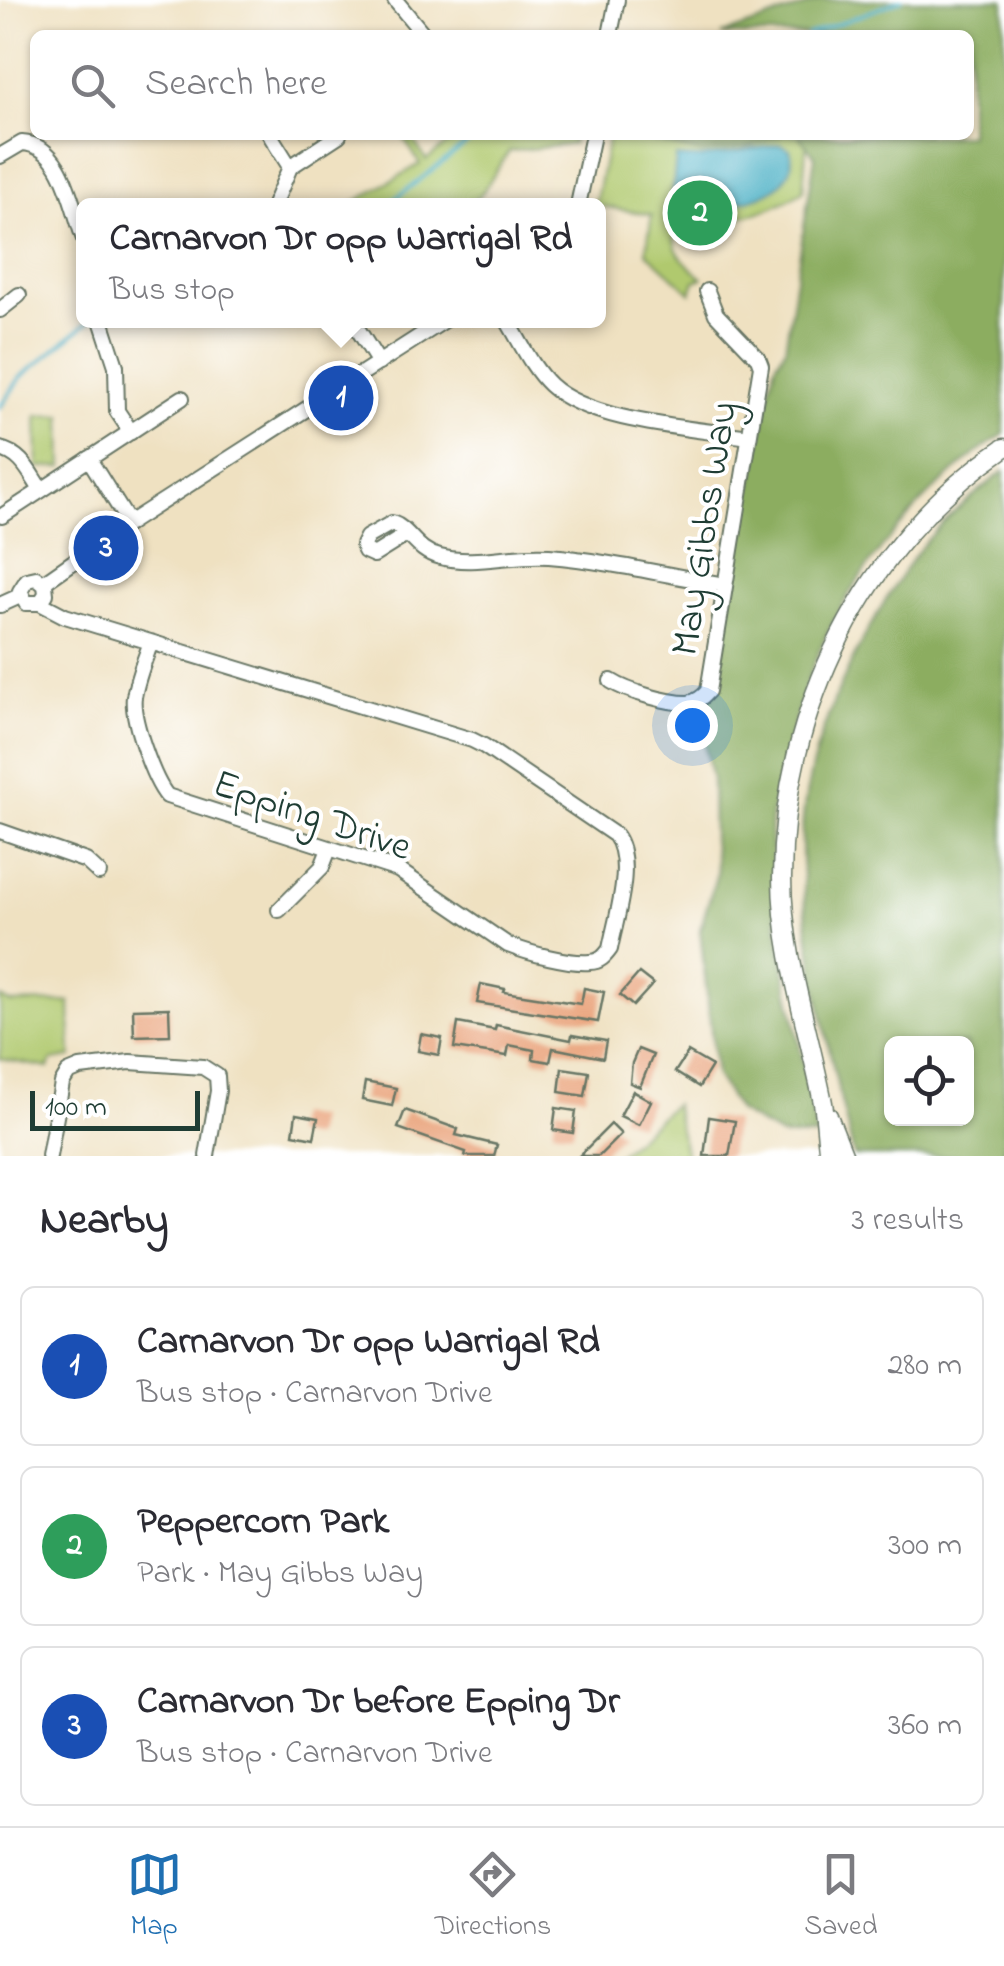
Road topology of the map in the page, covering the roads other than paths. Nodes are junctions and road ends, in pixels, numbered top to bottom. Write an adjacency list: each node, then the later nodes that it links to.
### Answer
1 (395, 0): 3 (street)
2 (617, 0): 4 (street)
3 (420, 30)
4 (611, 30)
5 (273, 140): 9 (street)
6 (330, 140): 9 (street)
7 (591, 140): 11 (street)
8 (0, 156): 12 (street)
9 (290, 167): 10 (street)
10 (277, 198)
11 (580, 198)
12 (76, 218)
13 (707, 291): 23 (street, May Gibbs Way)
14 (18, 295): 15 (street)
15 (0, 310)
16 (104, 328): 22 (street)
17 (357, 328): 20 (street)
18 (432, 328): 20 (street)
19 (512, 328): 23 (street)
20 (379, 363): 29 (street)
21 (182, 398): 22 (street)
22 (131, 432): 26 (street)
23 (749, 438): 32 (street, May Gibbs Way)
24 (0, 448): 27 (street)
25 (1004, 448): 42 (main road)
26 (89, 459): 27 (street); 29 (street)
27 (40, 490): 28 (street)
28 (2, 516)
29 (128, 523): 31 (street)
30 (406, 535): 32 (street)
31 (43, 582): 33 (street); 34 (street)
32 (725, 585): 37 (street, May Gibbs Way)
33 (20, 596): 34 (street); 35 (street)
34 (40, 603): 36 (street, Epping Drive)
35 (0, 605)
36 (150, 642): 39 (street, Epping Drive); 39 (street, Epping Drive)
37 (612, 681)
38 (0, 831): 40 (street)
39 (329, 849): 41 (street)
40 (99, 873)
41 (279, 910)
42 (824, 1107): 45 (main road); 46 (main road)
43 (49, 1156): 44 (street)
44 (207, 1156)
45 (829, 1156)
46 (844, 1156)

